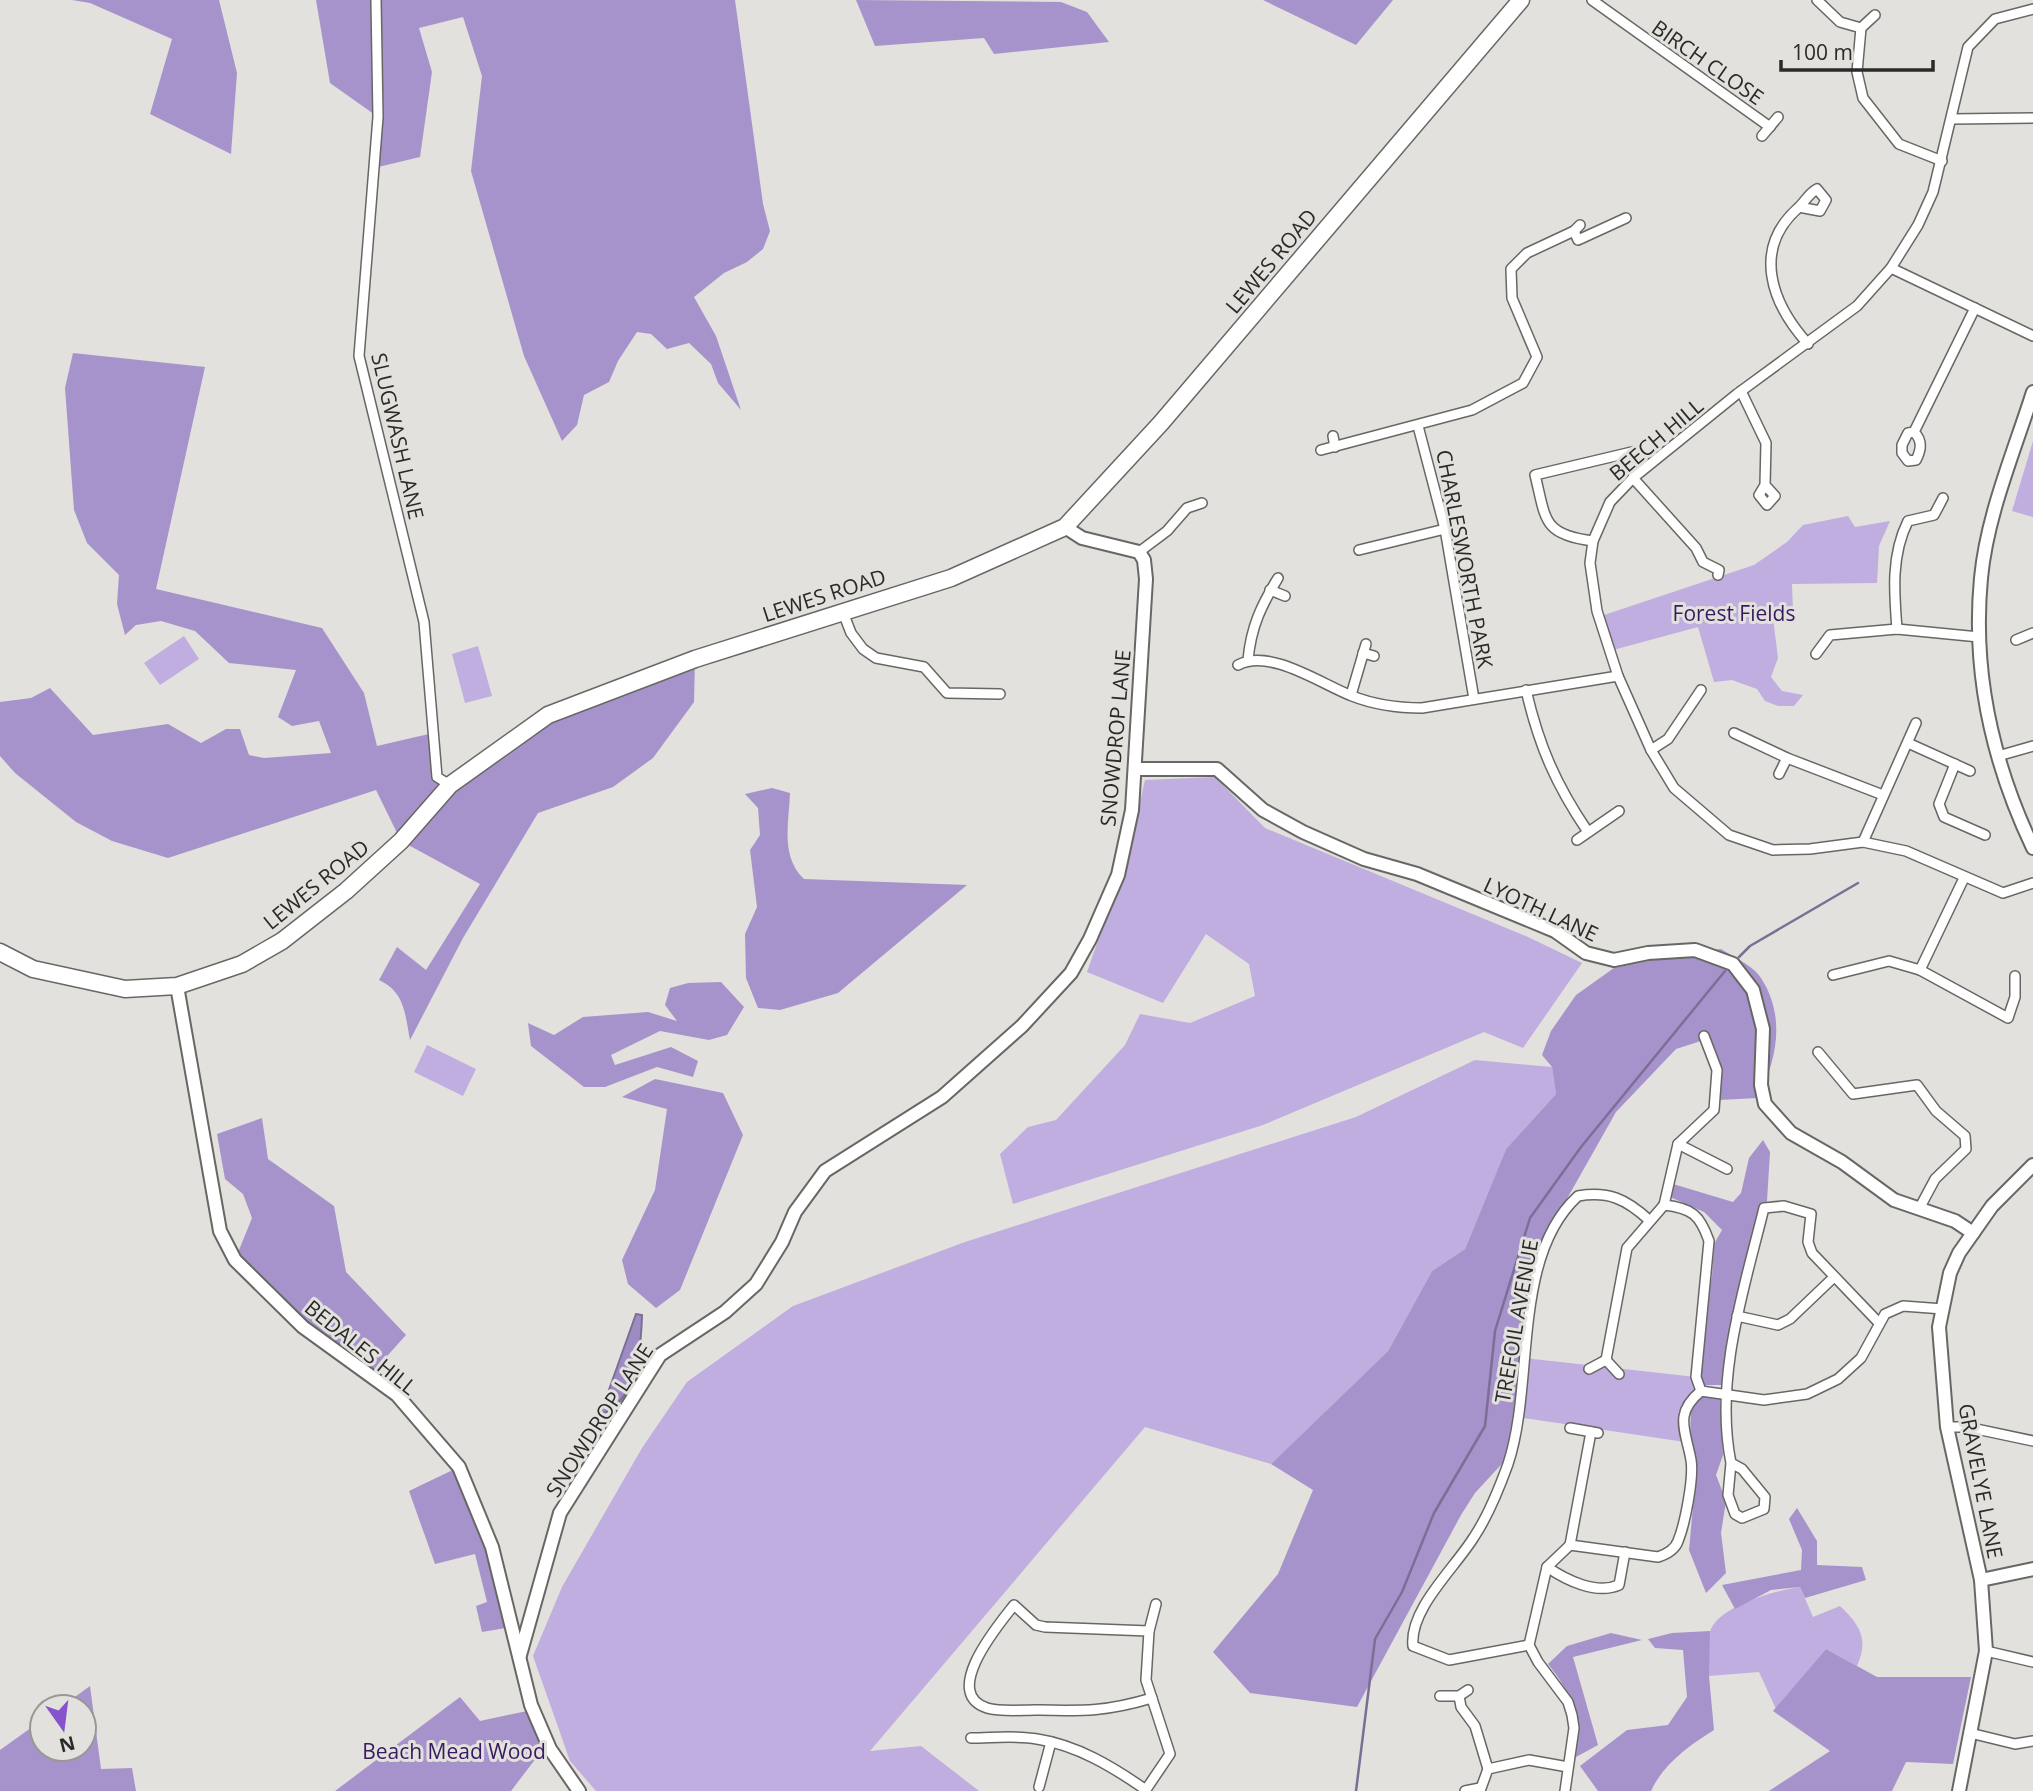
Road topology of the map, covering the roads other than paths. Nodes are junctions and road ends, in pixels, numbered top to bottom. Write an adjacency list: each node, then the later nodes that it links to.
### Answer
1 (376, 0): 67 (street, SLUGWASH LANE)
2 (1521, 0): 32 (highway, LEWES ROAD)
3 (1592, 0): 11 (street, BIRCH CLOSE)
4 (1817, 0): 7 (street)
5 (2033, 9): 10 (street, BEECH HILL)
6 (1875, 15): 7 (street)
7 (1861, 28): 13 (street)
8 (1778, 117): 11 (street, BIRCH CLOSE)
9 (2033, 118): 10 (street)
10 (1952, 119): 13 (street, BEECH HILL)
11 (1770, 127): 12 (street, BIRCH CLOSE)
12 (1762, 136)
13 (1942, 161): 16 (street, BEECH HILL)
14 (1799, 207): 19 (street)
15 (1626, 218): 22 (street)
16 (1891, 268): 17 (street); 19 (street, BEECH HILL)
17 (1975, 308): 18 (street); 23 (street)
18 (2033, 336)
19 (1808, 344): 20 (street, BEECH HILL)
20 (1741, 391): 28 (street, BEECH HILL); 29 (street)
21 (2033, 393): 44 (street)
22 (1418, 426): 25 (street); 33 (street, CHARLESWORTH PARK)
23 (1914, 432)
24 (1333, 436): 25 (street)
25 (1335, 447): 26 (street)
26 (1321, 450)
27 (1636, 452): 34 (street)
28 (1633, 478): 34 (street, BEECH HILL); 37 (street)
29 (1765, 485)
30 (1943, 498): 42 (street)
31 (1202, 503): 36 (street)
32 (1065, 527): 36 (street); 41 (highway, LEWES ROAD)
33 (1445, 529): 35 (street); 55 (street, CHARLESWORTH PARK)
34 (1593, 541): 50 (street, BEECH HILL)
35 (1359, 550)
36 (1139, 552): 64 (street, SNOWDROP LANE)
37 (1717, 575)
38 (1278, 578): 39 (street)
39 (1270, 590): 40 (street); 48 (street)
40 (1284, 596)
41 (842, 610): 53 (street); 67 (highway, LEWES ROAD)
42 (1897, 629): 44 (street); 46 (street)
43 (2033, 633): 45 (street)
44 (1979, 637): 61 (street)
45 (2016, 640)
46 (1816, 654)
47 (1374, 656): 54 (street)
48 (1248, 660): 49 (street); 54 (street)
49 (1238, 665)
50 (1618, 676): 52 (street); 60 (street, BEECH HILL)
51 (1701, 690): 60 (street)
52 (1525, 691): 55 (street); 70 (street)
53 (1000, 694)
54 (1351, 695): 55 (street)
55 (1474, 699)
56 (1916, 723): 58 (street)
57 (1734, 733): 62 (street)
58 (1908, 743): 63 (street); 68 (street)
59 (2033, 747): 61 (street)
60 (1651, 750): 73 (street, BEECH HILL)
61 (1998, 756): 74 (street)
62 (1787, 758): 66 (street); 68 (street)
63 (1955, 764): 65 (street); 71 (street)
64 (1135, 769): 88 (street, LYOTH LANE); 113 (street, SNOWDROP LANE)
65 (1970, 771)
66 (1779, 774)
67 (450, 785): 81 (highway, LEWES ROAD)
68 (1883, 794): 73 (street)
69 (1619, 811): 70 (street)
70 (1588, 832): 72 (street)
71 (1986, 835)
72 (1577, 840)
73 (1863, 842): 75 (street, BEECH HILL)
74 (2033, 848)
75 (1964, 878): 76 (street, BEECH HILL); 78 (street)
76 (2033, 883)
77 (0, 952): 81 (highway, LEWES ROAD)
78 (1920, 970): 79 (street); 80 (street)
79 (1833, 975)
80 (2015, 976)
81 (177, 986): 113 (street, BEDALES HILL)
82 (1704, 1036): 84 (street)
83 (1818, 1052): 88 (street)
84 (1678, 1144): 86 (street); 87 (street)
85 (2033, 1165): 90 (street, GRAVELYE LANE)
86 (1727, 1169)
87 (1664, 1205): 89 (street); 98 (street)
88 (1920, 1207): 90 (street, LYOTH LANE)
89 (1649, 1220): 95 (street); 111 (street, TREFOIL AVENUE)
90 (1973, 1233): 92 (street, GRAVELYE LANE)
91 (1833, 1278): 93 (street); 93 (street); 94 (street)
92 (1943, 1309): 94 (street); 100 (street, GRAVELYE LANE)
93 (1737, 1316): 99 (street)
94 (1879, 1323): 99 (street)
95 (1606, 1360): 96 (street); 97 (street)
96 (1589, 1369)
97 (1619, 1374)
98 (1701, 1391): 99 (street); 105 (street)
99 (1727, 1394): 103 (street)
100 (1947, 1427): 102 (street); 108 (street, GRAVELYE LANE)
101 (1570, 1428): 104 (street)
102 (2033, 1441)
103 (1731, 1463): 103 (street)
104 (1570, 1545): 105 (street); 106 (street)
105 (1625, 1552): 106 (street)
106 (1547, 1567): 111 (street)
107 (2033, 1569): 108 (street)
108 (1981, 1580): 112 (street, GRAVELYE LANE)
109 (1156, 1604): 110 (street)
110 (1149, 1630): 118 (street); 118 (street)
111 (1529, 1645): 123 (street)
112 (1986, 1651): 114 (street); 119 (street, GRAVELYE LANE)
113 (520, 1655): 127 (street, BEDALES HILL)
114 (2033, 1662)
115 (1468, 1690): 117 (street)
116 (1440, 1696): 117 (street)
117 (1459, 1696): 124 (street)
118 (1152, 1698): 128 (street)
119 (1970, 1733): 121 (street); 131 (street, GRAVELYE LANE)
120 (971, 1738): 122 (street)
121 (2033, 1741)
122 (1051, 1742): 125 (street); 128 (street)
123 (1568, 1767): 124 (street); 130 (street)
124 (1488, 1769): 126 (street)
125 (1040, 1787)
126 (1480, 1789): 129 (street)
127 (579, 1791)
128 (1146, 1791)
129 (1465, 1791)
130 (1565, 1791)
131 (1958, 1791)

